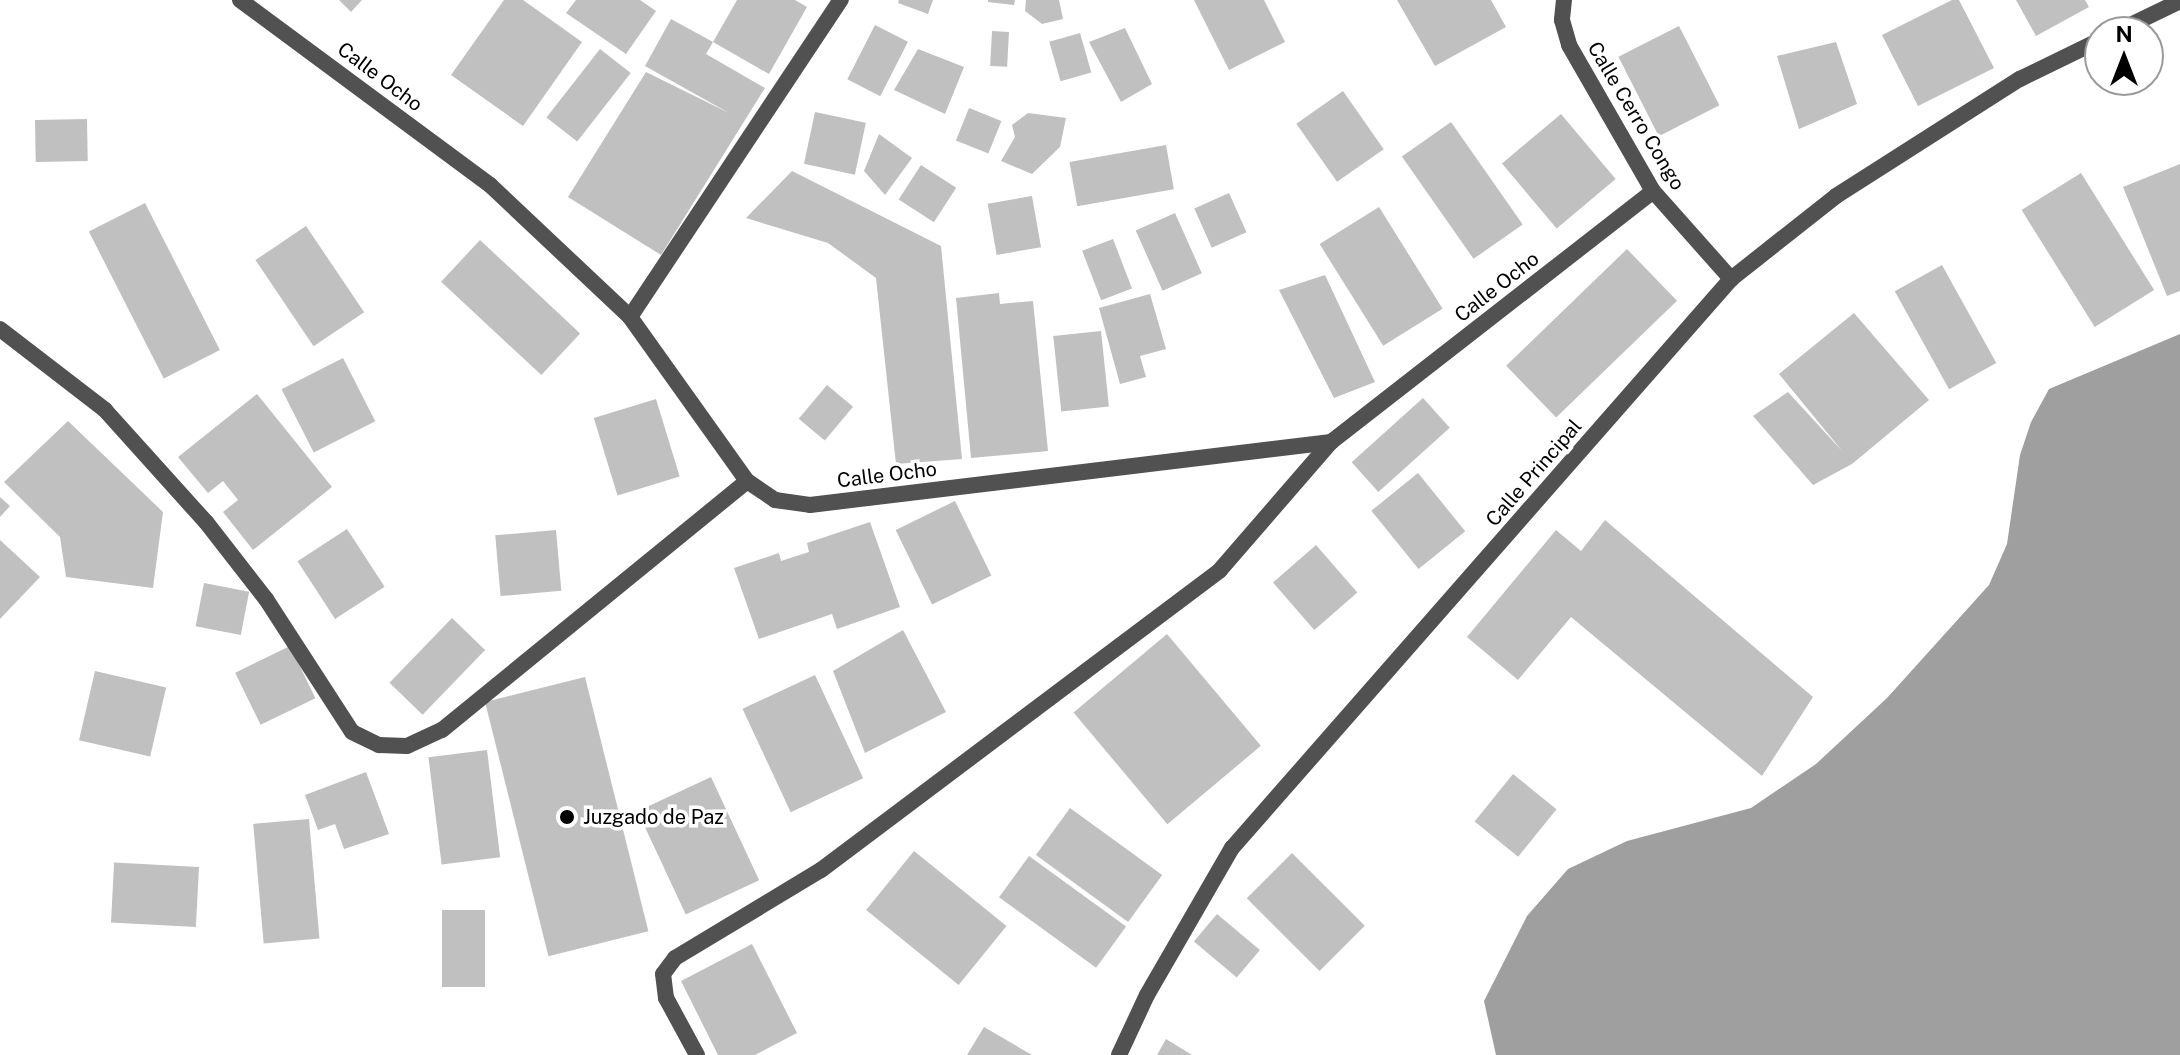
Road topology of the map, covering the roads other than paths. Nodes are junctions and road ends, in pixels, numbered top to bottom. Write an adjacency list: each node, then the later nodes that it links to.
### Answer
1 (240, 0): 9 (street, Calle Ocho)
2 (841, 0): 9 (street)
3 (1564, 0): 7 (street, Calle Cerro Congo)
4 (2180, 1): 5 (street)
5 (2149, 16)
6 (2084, 48): 8 (street, Calle Principal)
7 (1653, 191): 8 (street, Calle Cerro Congo); 11 (street, Calle Ocho)
8 (1731, 279): 14 (street, Calle Principal)
9 (630, 317): 12 (street, Calle Ocho)
10 (0, 329): 12 (street)
11 (1331, 442): 12 (street, Calle Ocho); 13 (street)
12 (747, 481)
13 (697, 1055)
14 (1119, 1055)

